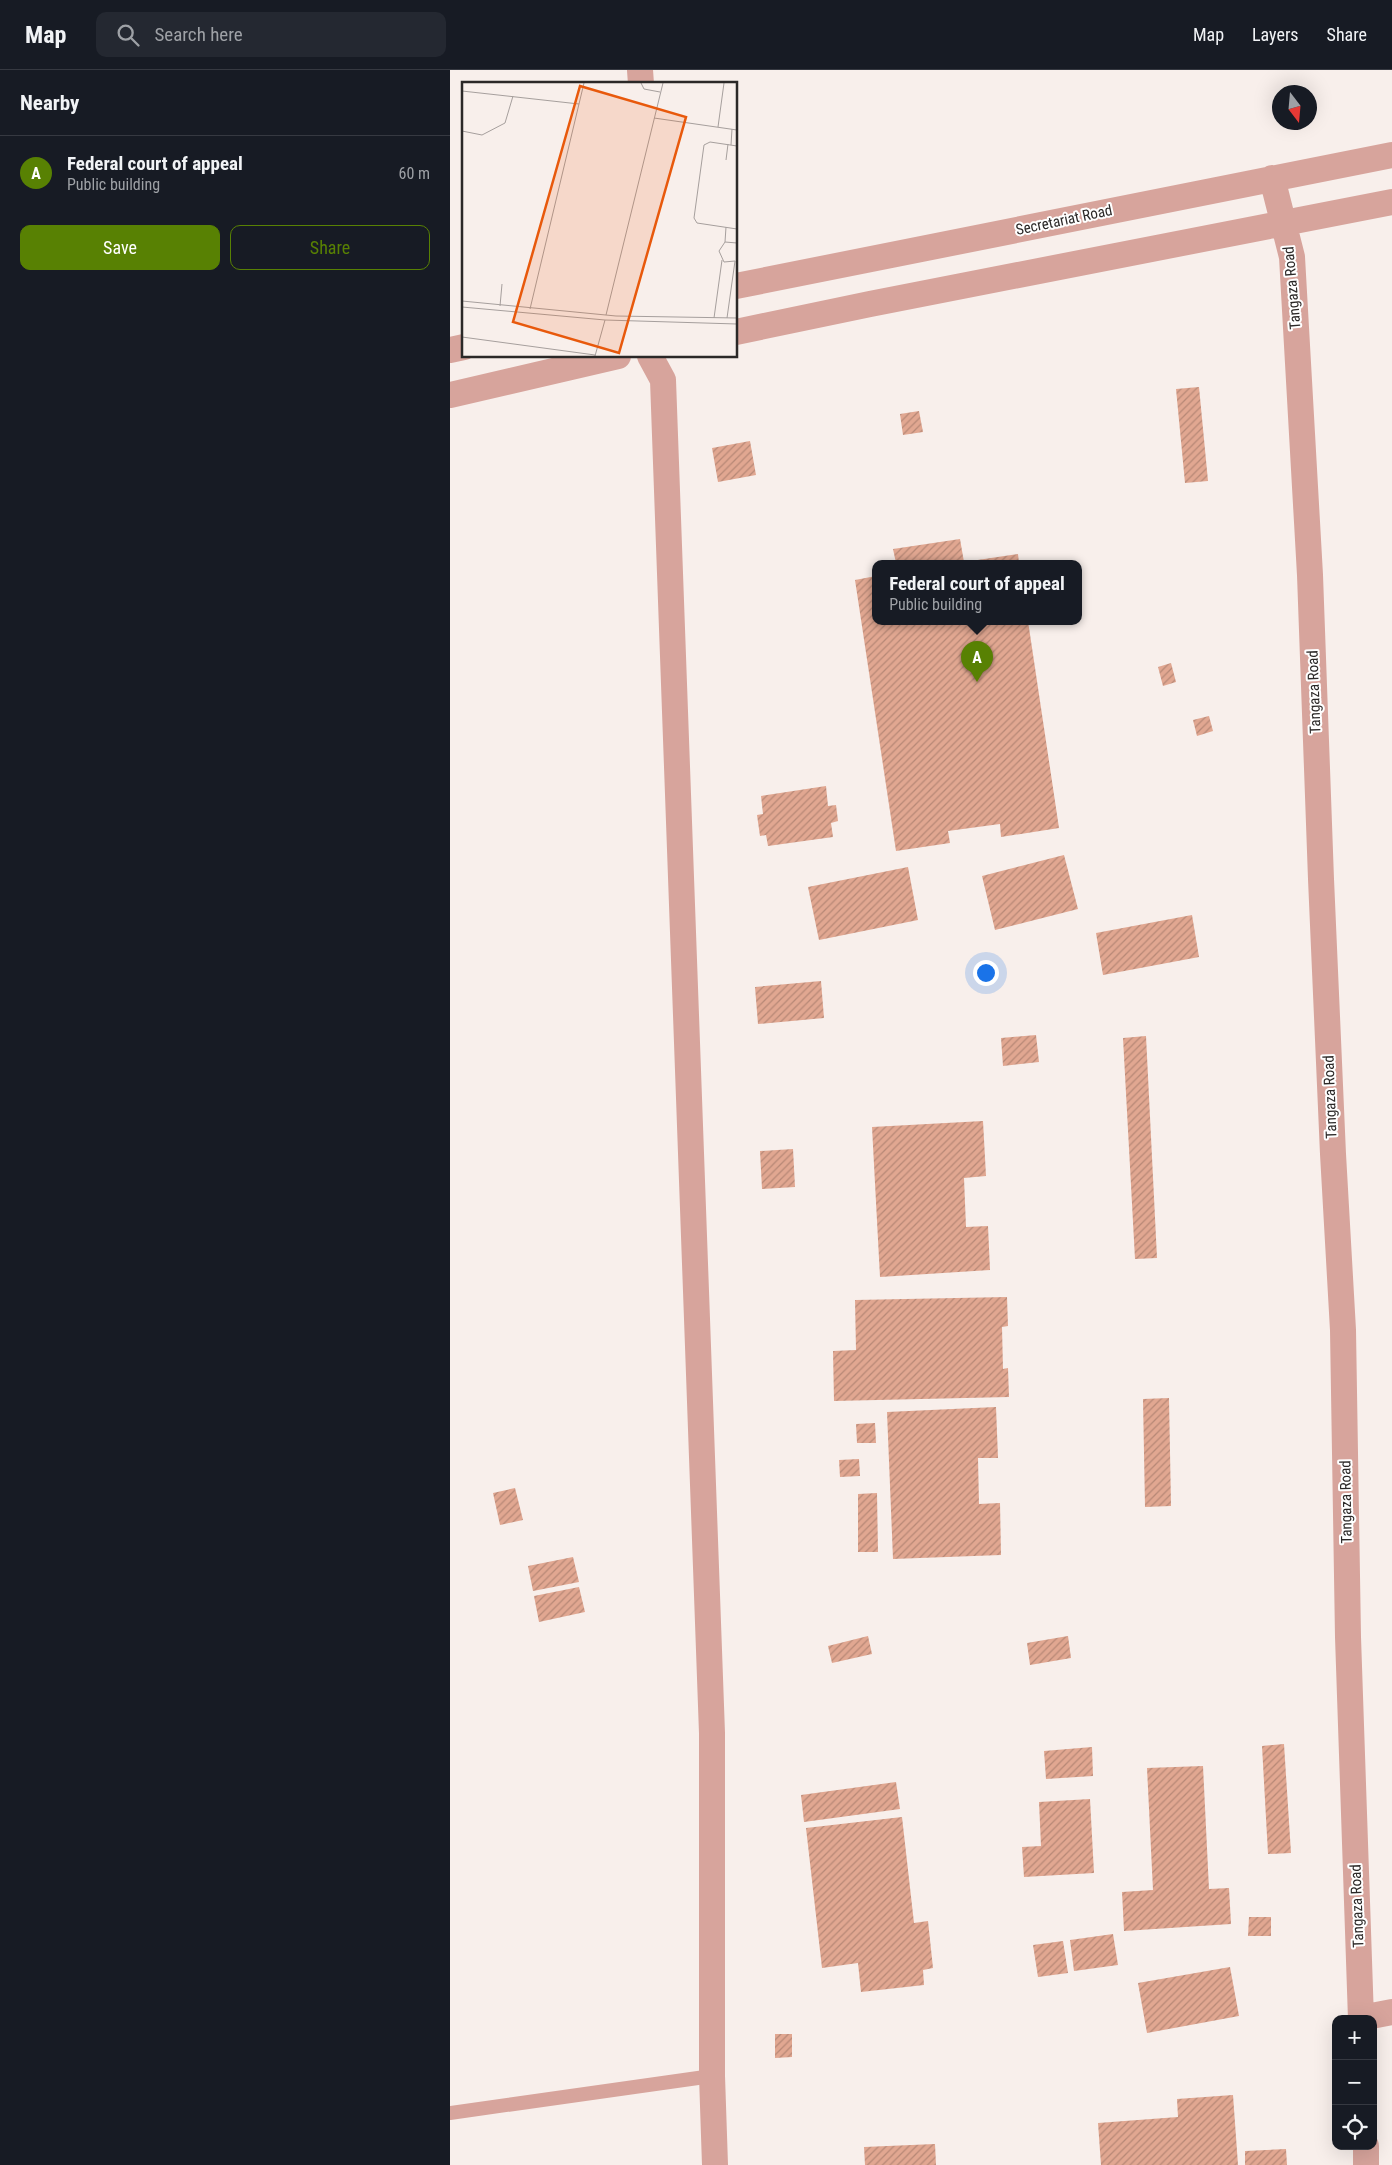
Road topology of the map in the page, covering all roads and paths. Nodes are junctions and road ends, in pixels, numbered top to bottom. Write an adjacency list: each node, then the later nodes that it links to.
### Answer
1 (1392, 155): 2 (street, Secretariat Road)
2 (1272, 178): 4 (street, Tangaza Road); 5 (street, Secretariat Road)
3 (1392, 202): 4 (street)
4 (1284, 225): 6 (street); 11 (street, Tangaza Road)
5 (738, 286)
6 (738, 332)
7 (609, 358): 9 (street)
8 (651, 358): 13 (street)
9 (450, 395)
10 (1392, 2012): 12 (street)
11 (1361, 2015)
12 (1376, 2015)
13 (712, 2076): 14 (lane); 16 (street)
14 (450, 2113)
15 (1366, 2150): 17 (street)
16 (715, 2165)
17 (1366, 2165)

